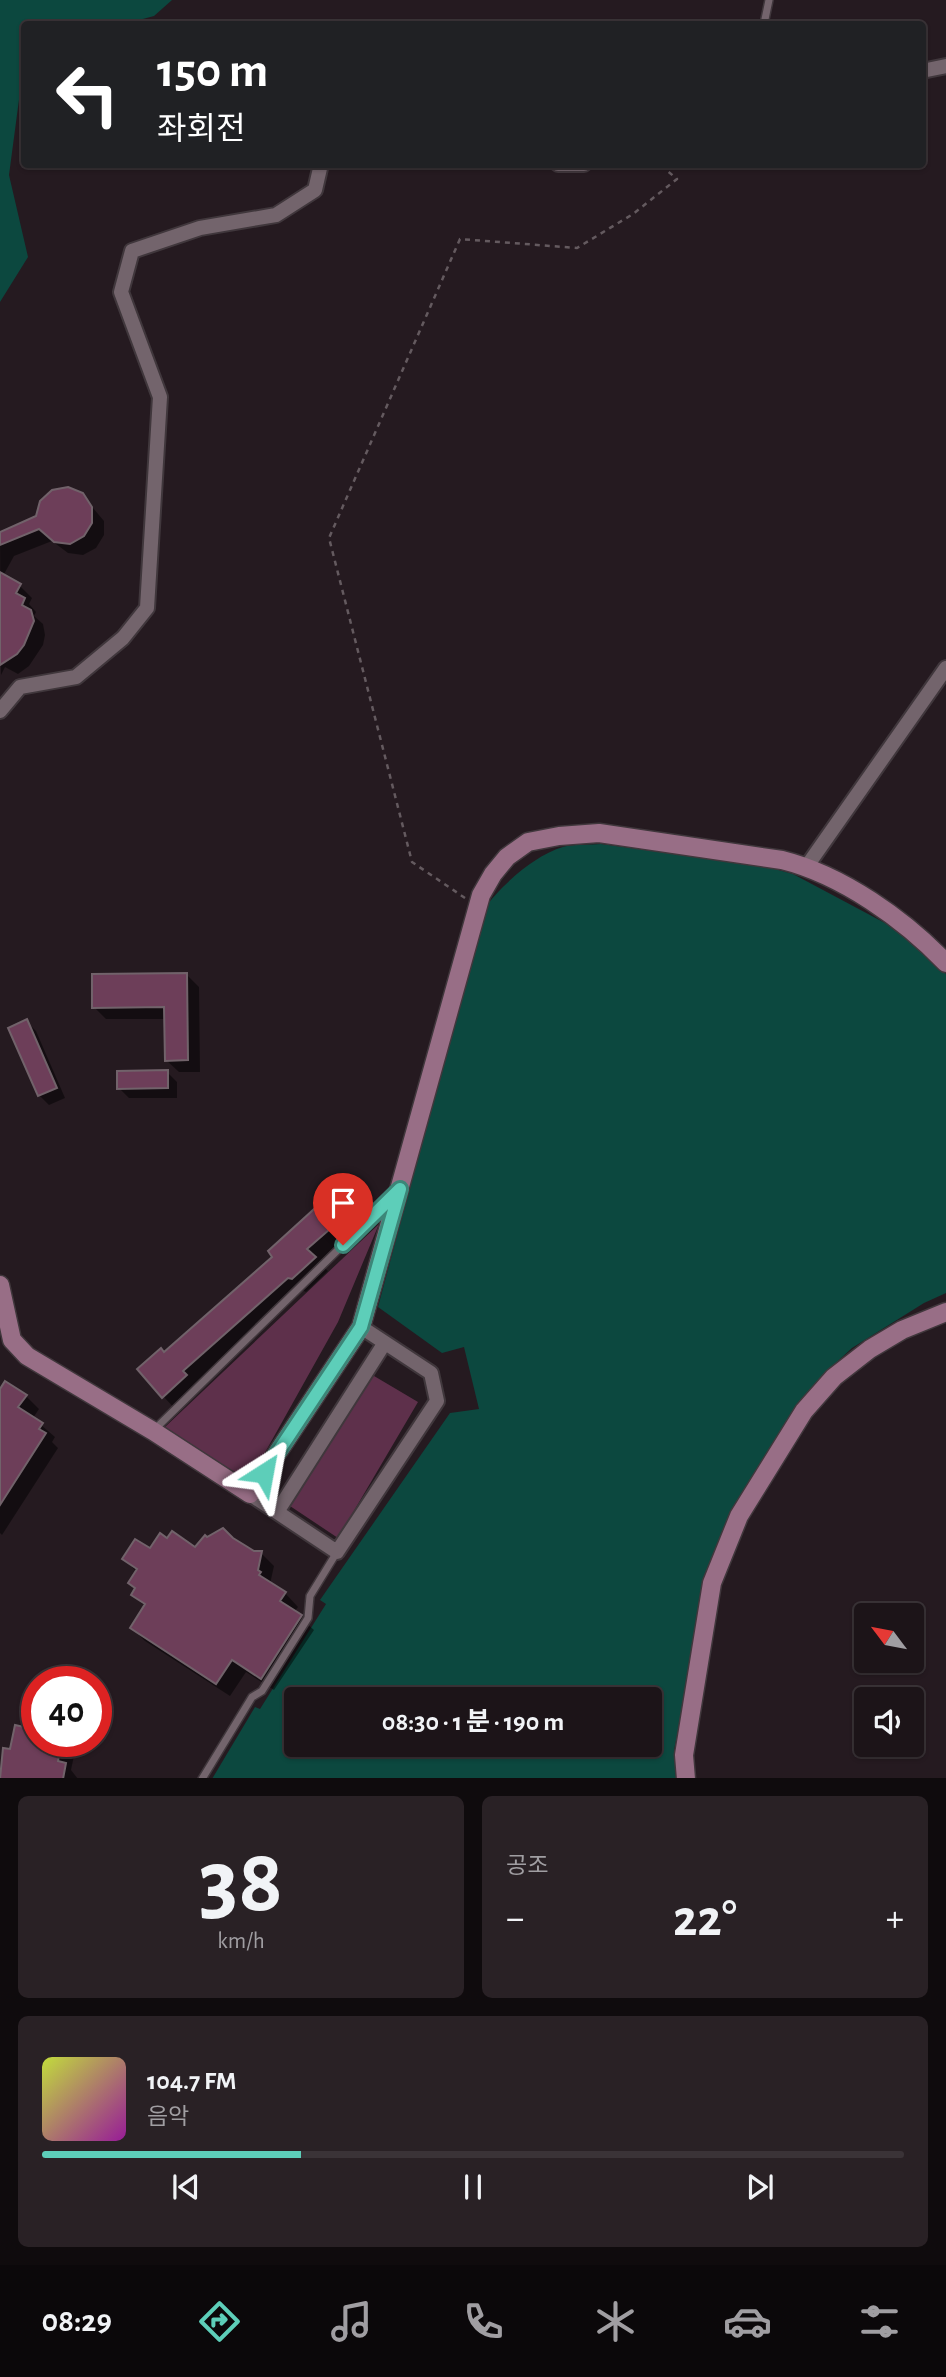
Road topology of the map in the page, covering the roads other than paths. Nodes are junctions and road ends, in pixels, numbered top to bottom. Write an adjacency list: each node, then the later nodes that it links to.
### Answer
1 (769, 0): 2 (lane)
2 (765, 21)
3 (946, 66): 4 (street)
4 (926, 70)
5 (320, 168): 7 (street)
6 (946, 668): 8 (street)
7 (0, 711)
8 (807, 866): 9 (street); 10 (street)
9 (946, 963)
10 (400, 1189): 13 (street); 15 (lane)
11 (0, 1285): 15 (street)
12 (946, 1312): 20 (street)
13 (361, 1327): 14 (street); 16 (street)
14 (384, 1344): 17 (street); 18 (street)
15 (153, 1430): 16 (street)
16 (250, 1494): 17 (street)
17 (277, 1512): 18 (street)
18 (337, 1552): 19 (lane)
19 (203, 1778)
20 (686, 1778)

